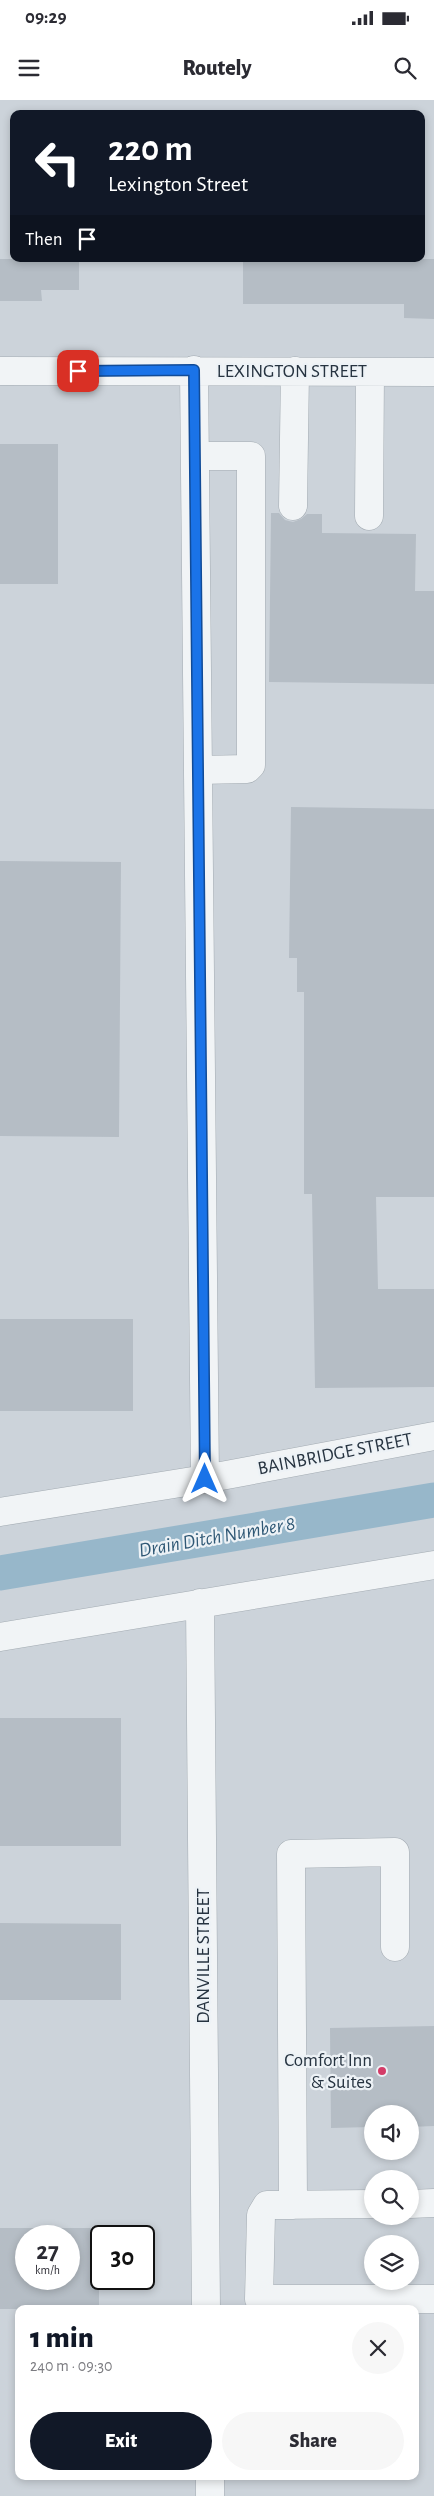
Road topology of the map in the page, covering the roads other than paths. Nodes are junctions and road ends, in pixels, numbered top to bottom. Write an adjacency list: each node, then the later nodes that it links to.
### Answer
1 (194, 370): 2 (street, LEXINGTON STREET); 3 (street, LEXINGTON STREET); 6 (street)
2 (0, 371)
3 (295, 372): 4 (street, LEXINGTON STREET); 7 (street)
4 (370, 372): 5 (street, LEXINGTON STREET); 8 (street)
5 (434, 372)
6 (195, 456): 9 (street); 9 (street)
7 (294, 506)
8 (370, 516)
9 (198, 770): 11 (street)
10 (434, 1436): 11 (street, BAINBRIDGE STREET)
11 (205, 1479): 12 (street, BAINBRIDGE STREET)
12 (0, 1512)
13 (434, 1565): 14 (street)
14 (200, 1603): 15 (street); 22 (street, DANVILLE STREET)
15 (0, 1637)
16 (395, 1947): 20 (street)
17 (434, 2203): 19 (street)
18 (364, 2204): 20 (street)
19 (419, 2204)
20 (293, 2205): 21 (street)
21 (434, 2299)
22 (206, 2305)
23 (210, 2480): 24 (street)
24 (210, 2496)

